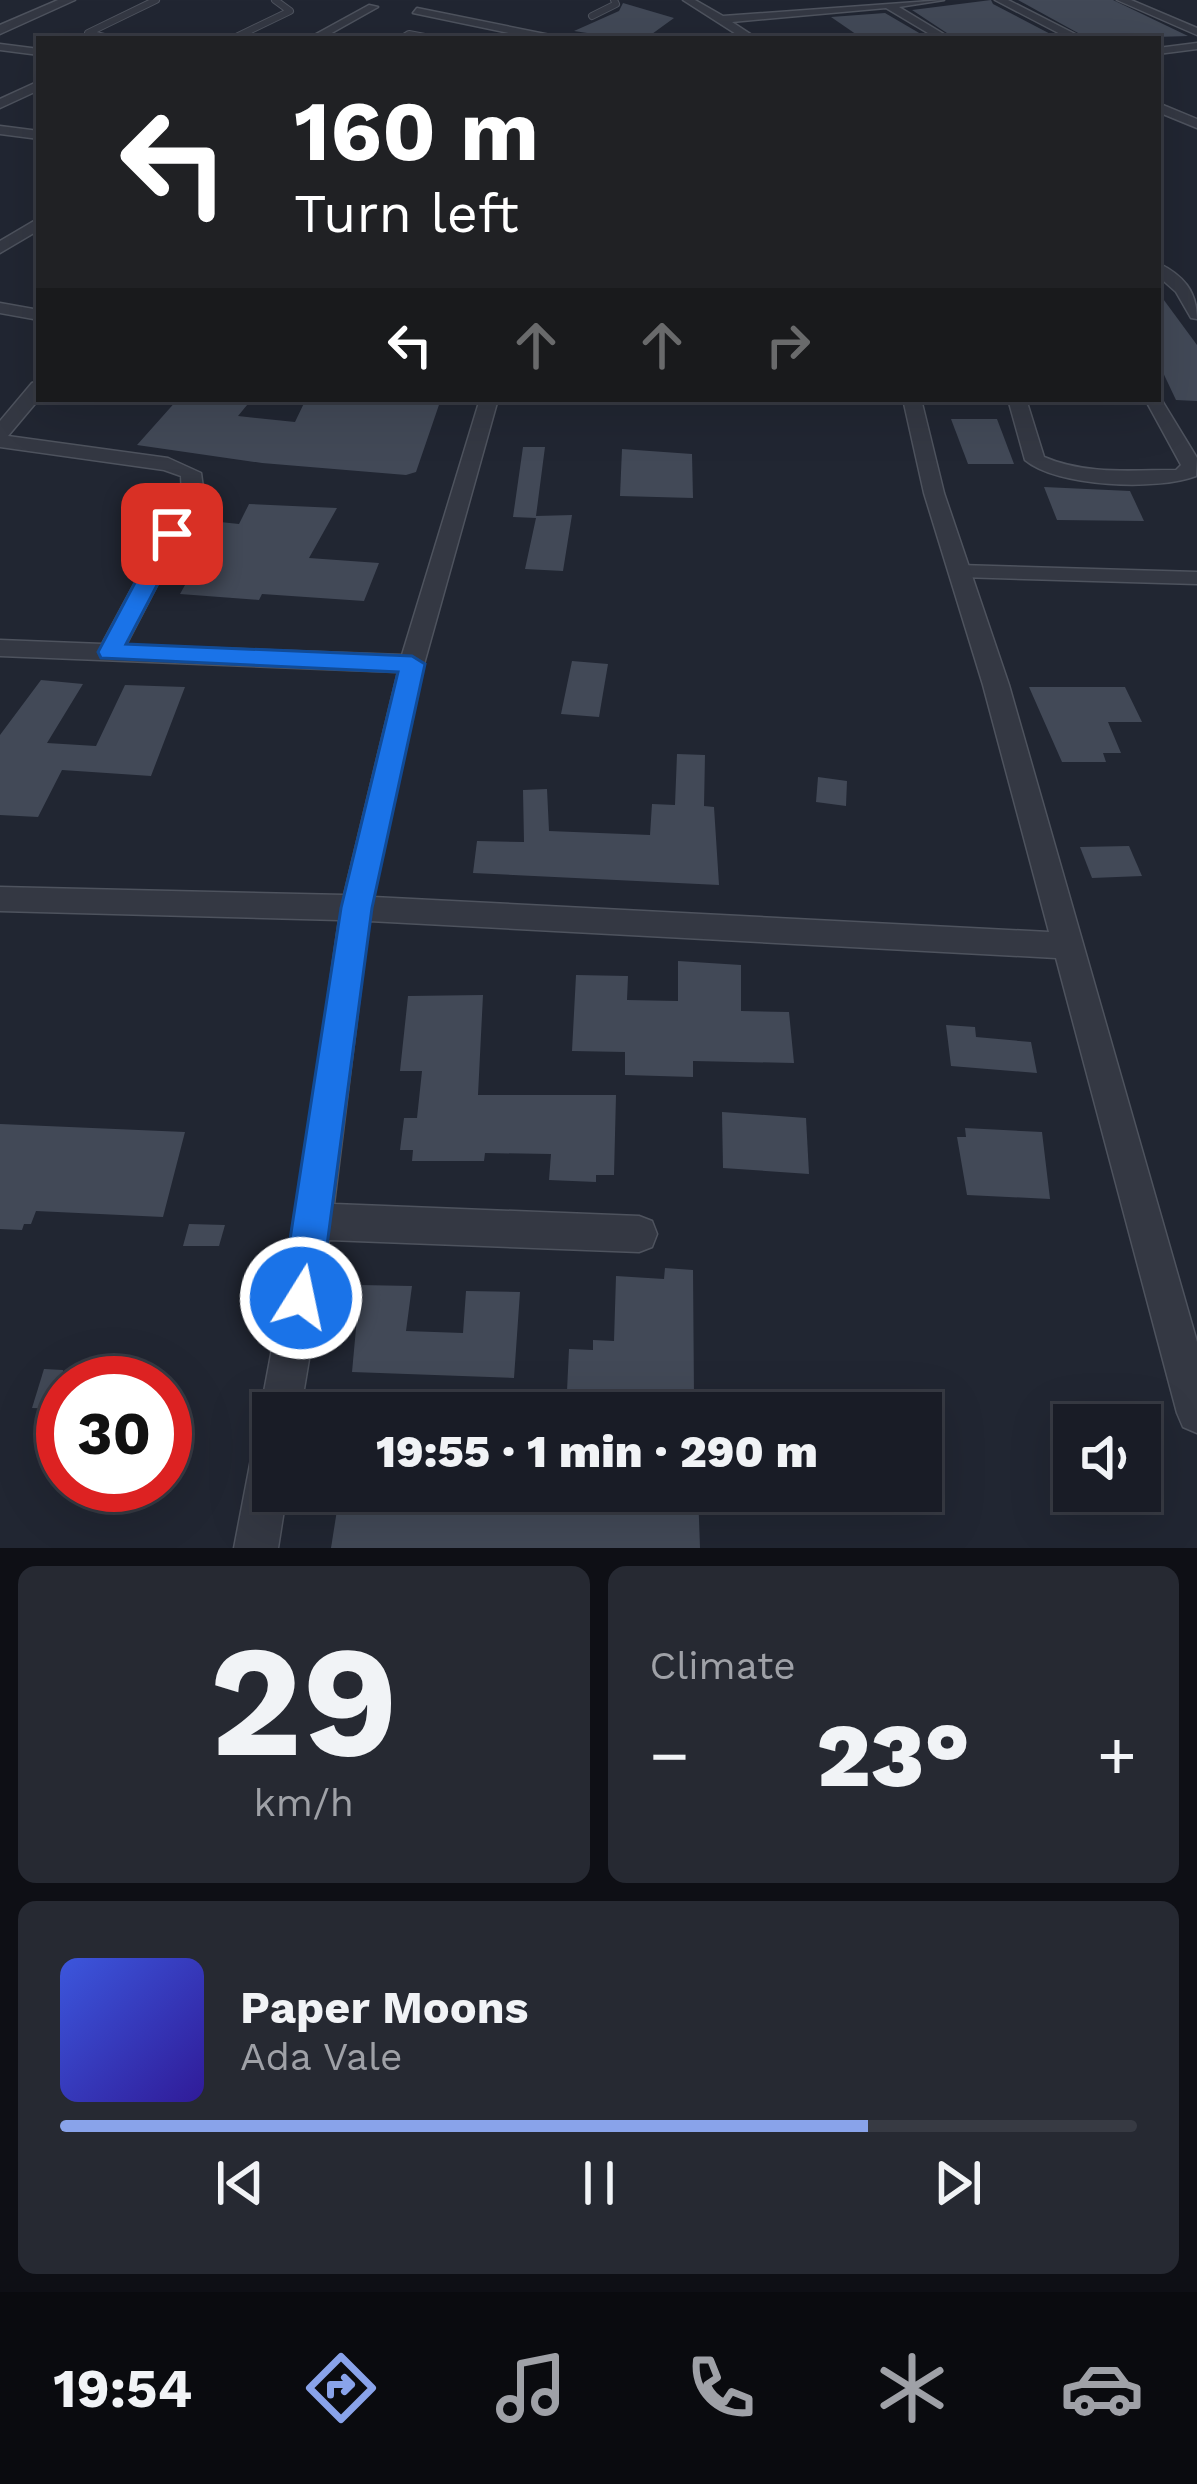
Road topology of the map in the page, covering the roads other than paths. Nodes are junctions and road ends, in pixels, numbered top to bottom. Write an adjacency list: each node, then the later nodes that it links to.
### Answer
1 (69, 0): 14 (street)
2 (157, 0): 16 (lane)
3 (275, 0): 17 (lane)
4 (614, 0): 12 (lane)
5 (688, 0): 13 (street)
6 (939, 0): 9 (street)
7 (1000, 0): 22 (street)
8 (1122, 0): 15 (street)
9 (883, 2): 13 (street); 21 (street)
10 (373, 8): 18 (street)
11 (417, 11): 19 (street)
12 (592, 16)
13 (719, 20): 20 (street)
14 (0, 30)
15 (1197, 32)
16 (100, 36)
17 (238, 36)
18 (319, 36)
19 (540, 36)
20 (747, 36)
21 (939, 36)
22 (1073, 36)
23 (1197, 46): 25 (street)
24 (0, 47): 26 (street)
25 (1162, 50): 27 (street)
26 (36, 52)
27 (1197, 62)
28 (36, 87): 29 (street)
29 (0, 104)
30 (1161, 108): 31 (street)
31 (1197, 124)
32 (0, 130): 33 (street)
33 (36, 135)
34 (36, 226): 35 (street)
35 (0, 248)
36 (1161, 270): 37 (street)
37 (1178, 284): 38 (lane); 41 (street)
38 (1197, 287)
39 (0, 308): 40 (street)
40 (36, 314)
41 (1197, 314)
42 (36, 391): 47 (street)
43 (488, 402): 52 (street)
44 (913, 402): 48 (street)
45 (1018, 402): 46 (street)
46 (1156, 402)
47 (0, 437): 51 (street)
48 (959, 571): 49 (lane); 55 (street)
49 (1197, 578)
50 (0, 648): 51 (street)
51 (110, 652): 52 (street)
52 (412, 664): 54 (street)
53 (0, 899): 54 (street)
54 (356, 908): 55 (street); 56 (street)
55 (1066, 946): 59 (street)
56 (314, 1221): 57 (street); 58 (street)
57 (639, 1234)
58 (284, 1392)
59 (1197, 1413)
60 (263, 1512): 61 (street)
61 (256, 1548)

